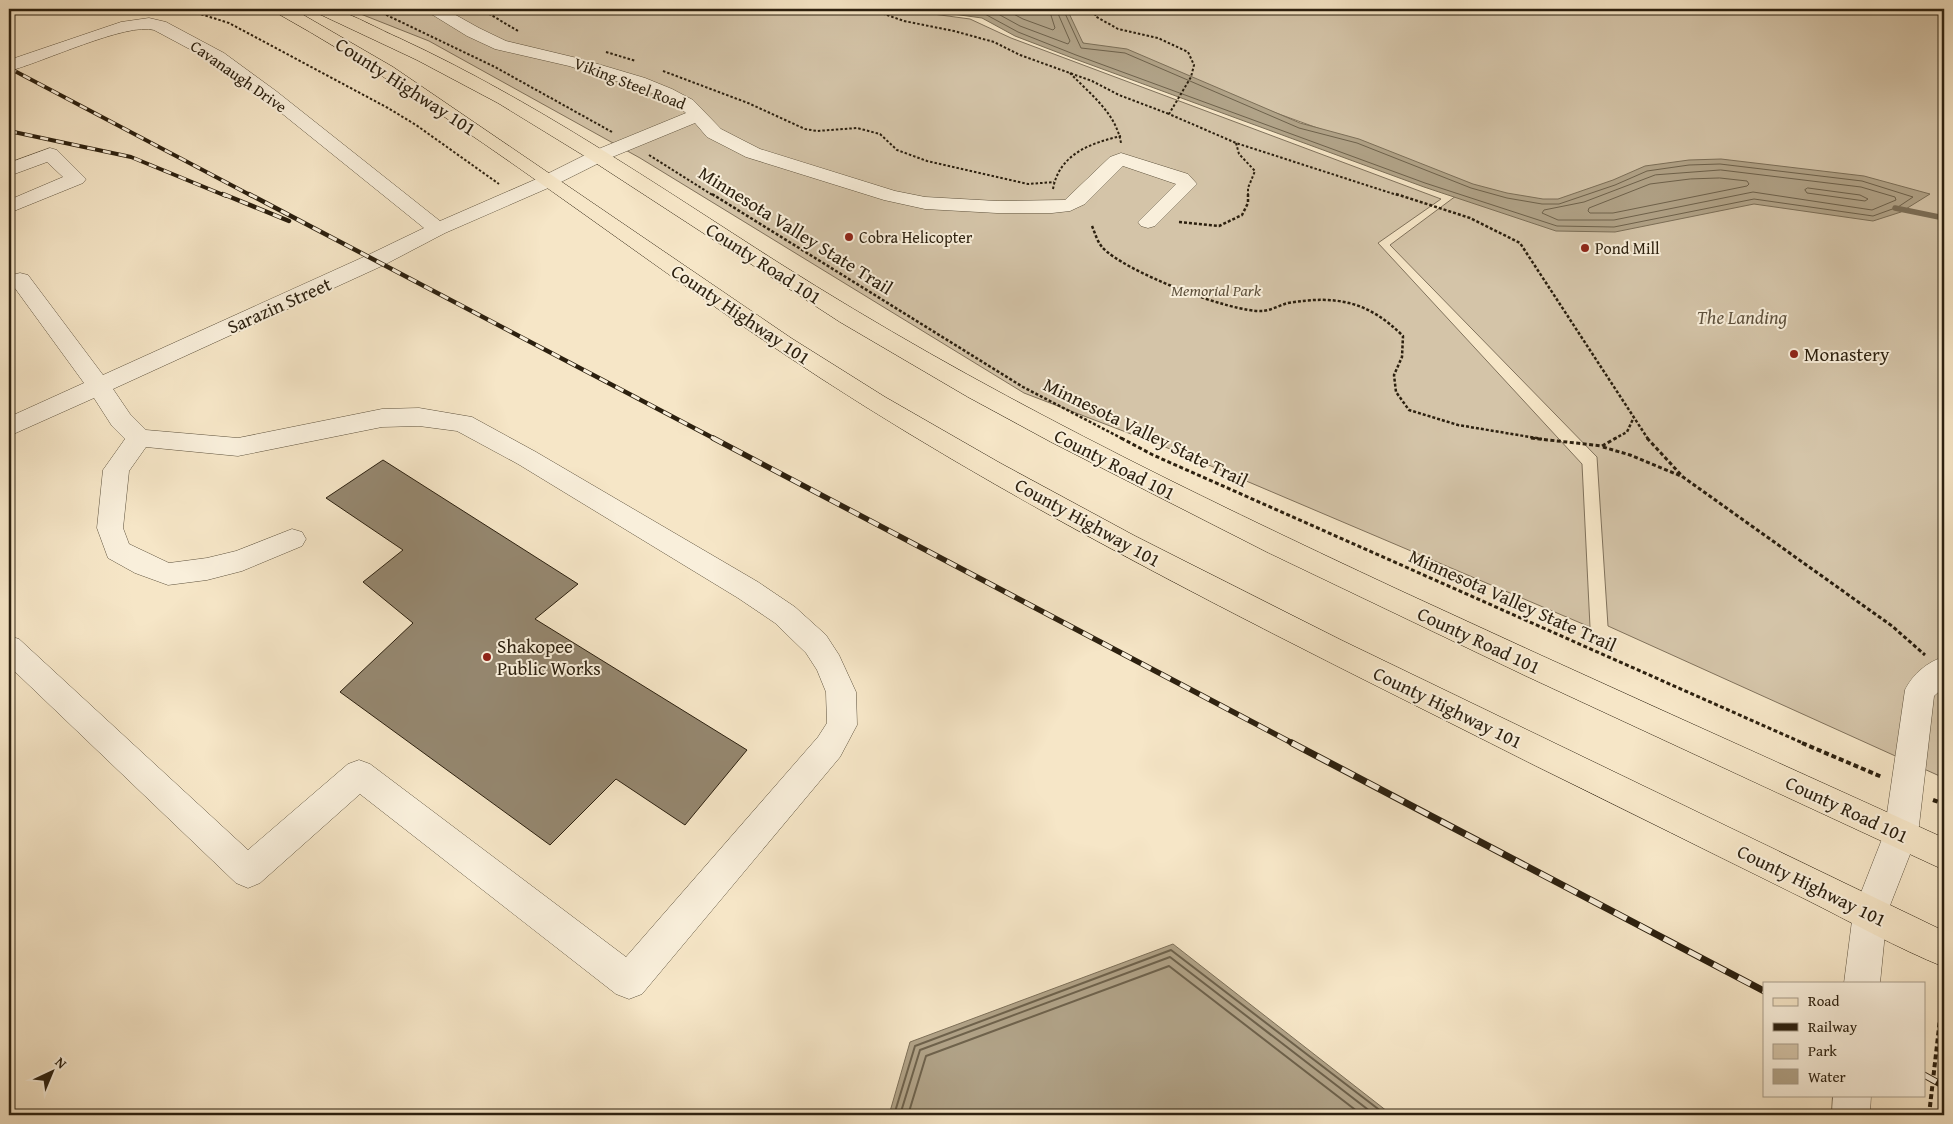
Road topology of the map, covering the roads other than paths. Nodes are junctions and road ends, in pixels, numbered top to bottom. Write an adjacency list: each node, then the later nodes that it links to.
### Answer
1 (281, 9): 8 (main road, County Highway 101)
2 (321, 9): 6 (main road, County Road 101)
3 (434, 9): 5 (street, Viking Steel Road)
4 (9, 66): 11 (street, Cavanaugh Drive)
5 (698, 115): 6 (street, Viking Steel Road); 10 (street)
6 (598, 156): 8 (street, Viking Steel Road); 19 (main road, County Road 101)
7 (9, 170): 9 (street)
8 (548, 181): 11 (street, Sarazin Street); 21 (main road, County Highway 101)
9 (9, 207)
10 (1148, 222)
11 (438, 229): 13 (street, Sarazin Street)
12 (20, 280): 13 (street)
13 (98, 387): 14 (street, Sarazin Street); 15 (street)
14 (9, 427)
15 (139, 438): 16 (street); 17 (street)
16 (292, 539)
17 (9, 648)
18 (1943, 670): 19 (street)
19 (1901, 834): 20 (main road, County Road 101); 21 (street)
20 (1944, 854)
21 (1870, 914): 22 (main road, County Highway 101); 23 (street)
22 (1944, 949)
23 (1862, 982)
24 (1852, 1096): 25 (street)
25 (1851, 1115)

